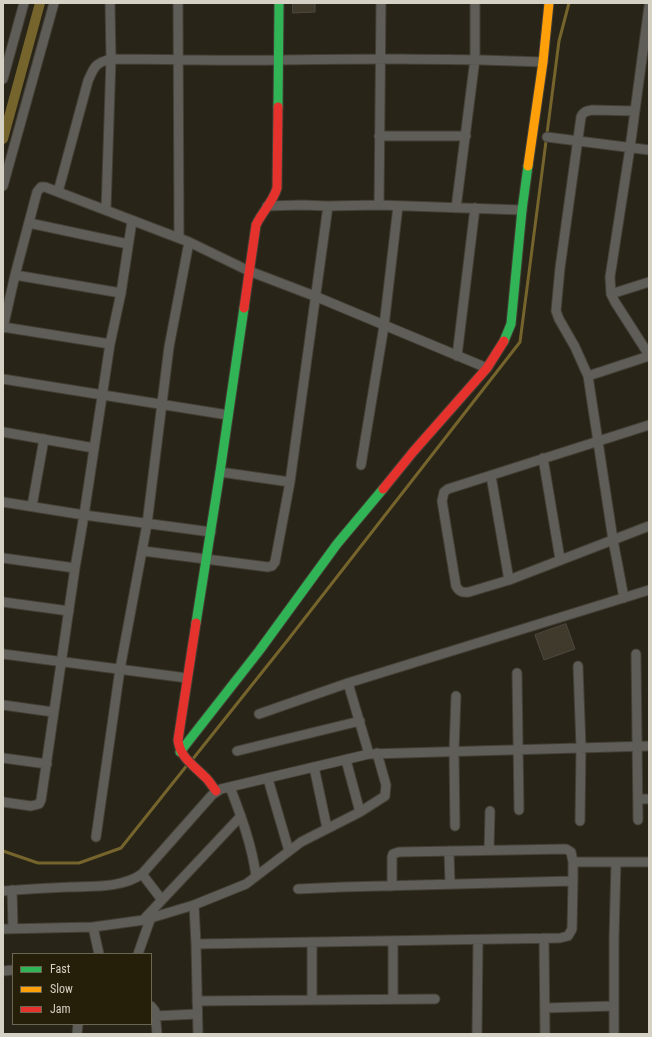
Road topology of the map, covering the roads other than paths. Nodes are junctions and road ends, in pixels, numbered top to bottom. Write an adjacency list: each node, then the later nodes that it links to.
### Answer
1 (24, 3): 16 (street)
2 (54, 3): 24 (street)
3 (110, 3): 11 (street)
4 (178, 3): 12 (street)
5 (280, 3): 14 (street)
6 (381, 3): 10 (street)
7 (475, 3): 13 (street)
8 (549, 3): 15 (street)
9 (649, 6): 17 (street)
10 (381, 58): 13 (street); 14 (street); 18 (street)
11 (111, 59): 12 (street); 25 (street); 32 (street)
12 (178, 59): 14 (street); 36 (street)
13 (475, 59): 15 (street); 19 (street)
14 (279, 60): 27 (street)
15 (543, 62): 33 (street)
16 (3, 79)
17 (635, 111): 21 (street); 22 (street)
18 (379, 136): 19 (street); 26 (street)
19 (466, 136): 30 (street)
20 (547, 137): 21 (street)
21 (578, 141): 22 (street); 52 (street)
22 (630, 148): 23 (street); 44 (street)
23 (649, 150)
24 (3, 186)
25 (58, 192): 32 (street); 35 (street)
26 (379, 205): 28 (street); 29 (street)
27 (267, 206): 28 (street); 39 (street)
28 (328, 206): 45 (street)
29 (398, 206): 30 (street); 46 (street)
30 (456, 208): 31 (street)
31 (475, 208): 33 (street); 50 (street)
32 (106, 210): 34 (street)
33 (522, 210): 51 (street)
34 (132, 221): 36 (street); 38 (street)
35 (29, 223): 38 (street); 40 (street)
36 (179, 238): 37 (street)
37 (189, 242): 39 (street); 55 (street)
38 (128, 244): 43 (street)
39 (249, 271): 45 (street); 56 (street)
40 (14, 275): 42 (street); 43 (street)
41 (649, 282): 44 (street)
42 (7, 292): 47 (street)
43 (121, 293): 48 (street)
44 (611, 294): 49 (street)
45 (317, 297): 46 (street); 66 (street)
46 (384, 326): 50 (street); 63 (street)
47 (3, 327): 48 (street)
48 (110, 344): 54 (street)
49 (649, 355): 52 (street)
50 (457, 356): 51 (street)
51 (487, 368): 104 (street)
52 (588, 376): 60 (street)
53 (3, 379): 54 (street)
54 (103, 395): 55 (street); 61 (street)
55 (162, 404): 56 (street); 70 (street)
56 (228, 415): 64 (street)
57 (649, 425): 60 (street)
58 (3, 432): 59 (street)
59 (44, 439): 61 (street); 68 (street)
60 (598, 440): 62 (street); 73 (street)
61 (94, 448): 69 (street)
62 (543, 458): 65 (street); 77 (street)
63 (361, 465)
64 (220, 472): 66 (street); 72 (street)
65 (491, 476): 79 (street); 79 (street)
66 (290, 482): 76 (street)
67 (3, 502): 68 (street)
68 (32, 506): 69 (street)
69 (84, 515): 70 (street); 78 (street)
70 (147, 524): 72 (street); 74 (street)
71 (649, 526): 73 (street)
72 (211, 532): 76 (street)
73 (613, 540): 77 (street); 81 (street)
74 (143, 550): 76 (street); 88 (street)
75 (3, 558): 78 (street)
76 (207, 559): 90 (street)
77 (560, 559): 79 (street)
78 (74, 568): 83 (street)
79 (509, 580)
80 (649, 590): 81 (street)
81 (624, 598): 91 (street)
82 (3, 602): 83 (street)
83 (69, 611): 86 (street)
84 (3, 654): 86 (street)
85 (636, 654): 97 (street)
86 (61, 662): 88 (street); 94 (street)
87 (578, 666): 99 (street)
88 (120, 669): 90 (street); 123 (street)
89 (517, 673): 100 (street)
90 (187, 678): 104 (street)
91 (348, 684): 95 (street); 96 (street)
92 (456, 696): 102 (street)
93 (3, 705): 94 (street)
94 (53, 712): 107 (street)
95 (259, 714)
96 (360, 721): 101 (street); 103 (street)
97 (638, 746): 98 (street); 99 (street); 112 (street)
98 (649, 746)
99 (581, 747): 100 (street); 120 (street)
100 (519, 749): 102 (street); 115 (street)
101 (237, 751)
102 (454, 751): 103 (street); 121 (street)
103 (373, 753): 106 (street); 117 (street)
104 (181, 755): 111 (street)
105 (3, 758): 107 (street)
106 (346, 760): 108 (street); 117 (street)
107 (47, 764): 114 (street)
108 (314, 768): 109 (street); 122 (street)
109 (268, 779): 110 (street); 125 (street)
110 (230, 787): 111 (street); 118 (street)
111 (216, 791): 130 (street)
112 (638, 799): 113 (street); 119 (street)
113 (649, 799)
114 (3, 802)
115 (519, 810)
116 (490, 811): 124 (street)
117 (360, 812): 122 (street)
118 (242, 816): 131 (street); 137 (street)
119 (638, 820)
120 (580, 821)
121 (455, 826)
122 (327, 828): 125 (street)
123 (96, 837)
124 (489, 850): 126 (street); 127 (street)
125 (289, 851): 131 (street)
126 (448, 851): 133 (street); 134 (street)
127 (573, 862): 128 (street); 132 (street)
128 (616, 862): 129 (street); 154 (street)
129 (649, 862)
130 (142, 874): 136 (street); 137 (street)
131 (256, 876): 138 (street)
132 (573, 881): 133 (street); 143 (street)
133 (450, 884): 134 (street)
134 (392, 886): 135 (street)
135 (298, 889)
136 (7, 891): 141 (street)
137 (162, 900): 139 (street)
138 (194, 905): 139 (street); 147 (street)
139 (147, 919): 140 (street); 149 (street)
140 (93, 927): 141 (street); 148 (street)
141 (13, 928): 142 (street)
142 (3, 929)
143 (544, 938): 144 (street); 156 (street)
144 (478, 940): 145 (street); 161 (street)
145 (394, 941): 146 (street); 152 (street)
146 (312, 942): 147 (street); 151 (street)
147 (196, 944): 153 (street)
148 (99, 953)
149 (138, 953)
150 (435, 999): 152 (street)
151 (312, 1000): 152 (street); 153 (street)
152 (393, 1000)
153 (197, 1002): 157 (street)
154 (614, 1006): 156 (street); 163 (street)
155 (152, 1007): 158 (street)
156 (545, 1008): 162 (street)
157 (197, 1014): 158 (street); 160 (street)
158 (156, 1016): 159 (street)
159 (157, 1034)
160 (198, 1034)
161 (477, 1034)
162 (545, 1034)
163 (614, 1034)

